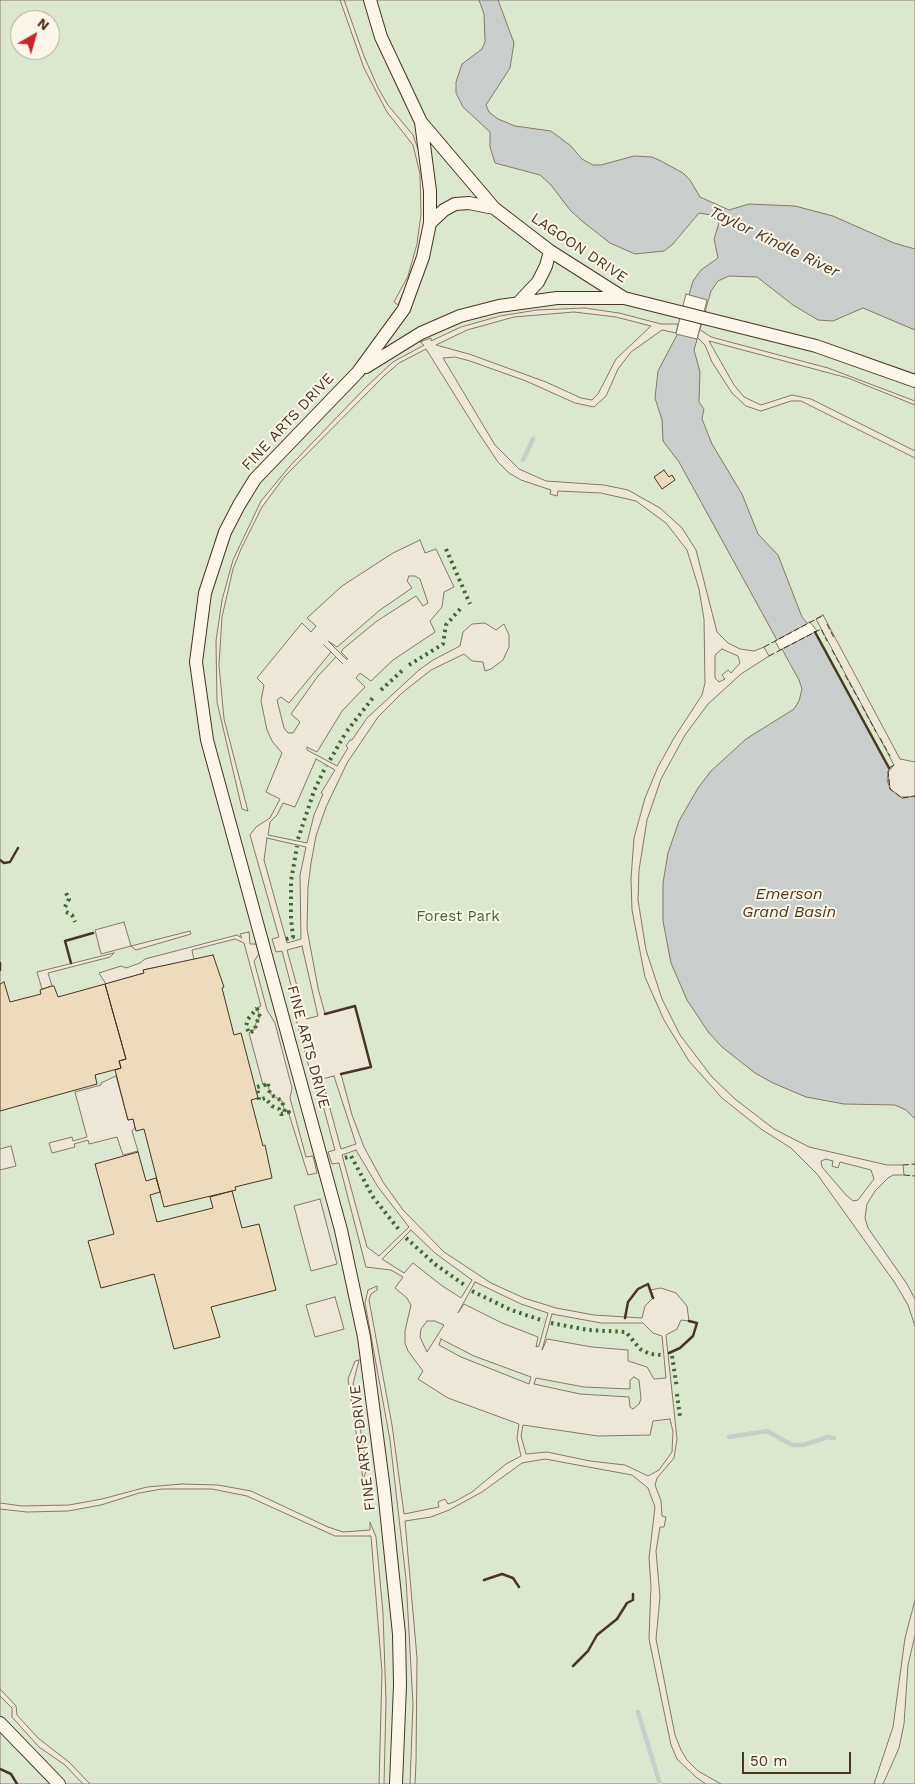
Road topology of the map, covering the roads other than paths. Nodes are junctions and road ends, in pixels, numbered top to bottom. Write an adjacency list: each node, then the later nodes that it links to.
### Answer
1 (370, 0): 2 (street, LAGOON DRIVE)
2 (421, 122): 3 (street, LAGOON DRIVE); 4 (street, FINE ARTS DRIVE)
3 (494, 208): 4 (street); 5 (street, LAGOON DRIVE)
4 (430, 223): 8 (street, FINE ARTS DRIVE)
5 (550, 251): 6 (street, LAGOON DRIVE); 7 (street)
6 (624, 298): 7 (street, FINE ARTS DRIVE); 9 (street, LAGOON DRIVE)
7 (520, 301): 8 (street, FINE ARTS DRIVE)
8 (358, 372): 12 (street, FINE ARTS DRIVE)
9 (915, 382)
10 (0, 1723): 11 (street)
11 (58, 1784)
12 (396, 1784)

